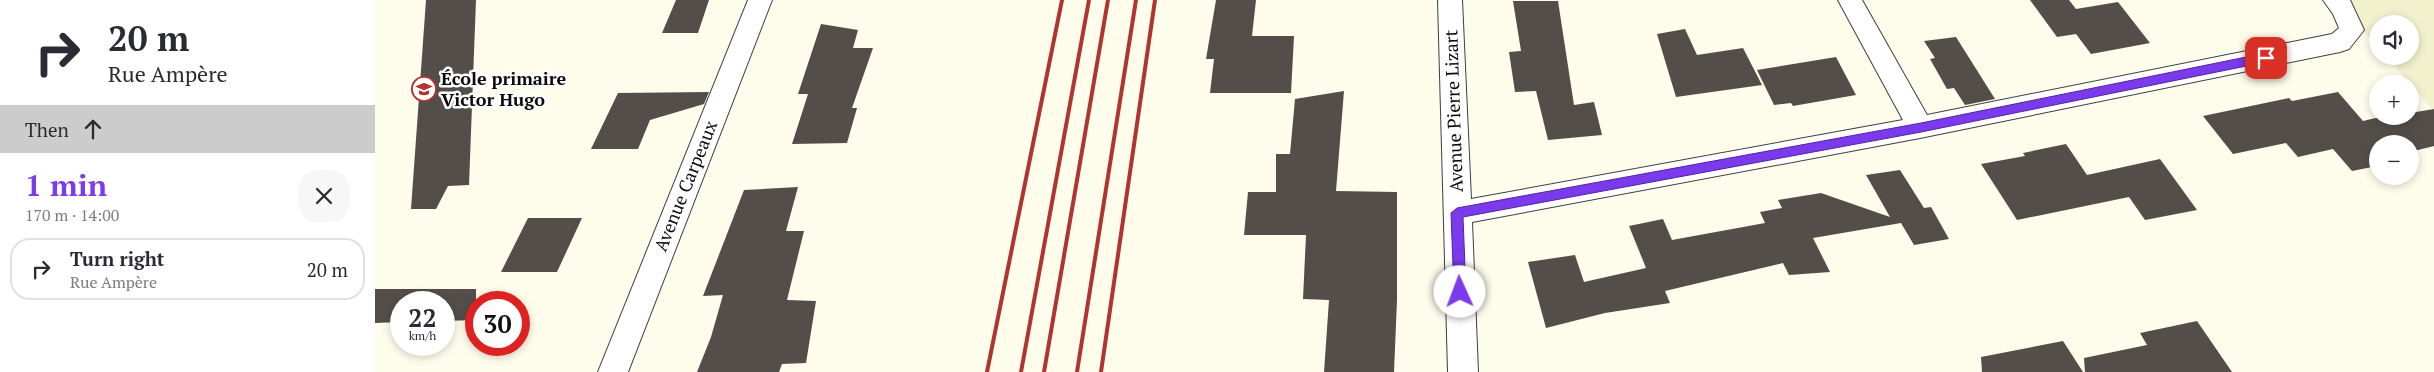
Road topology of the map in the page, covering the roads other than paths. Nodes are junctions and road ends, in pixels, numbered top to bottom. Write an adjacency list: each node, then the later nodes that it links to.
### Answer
1 (760, 0): 7 (street, Avenue Carpeaux)
2 (1450, 0): 6 (street, Avenue Pierre Lizart)
3 (1850, 0): 5 (street)
4 (2335, 0): 5 (street)
5 (1921, 127): 6 (street)
6 (1457, 213): 8 (street, Avenue Pierre Lizart)
7 (613, 372)
8 (1463, 372)

